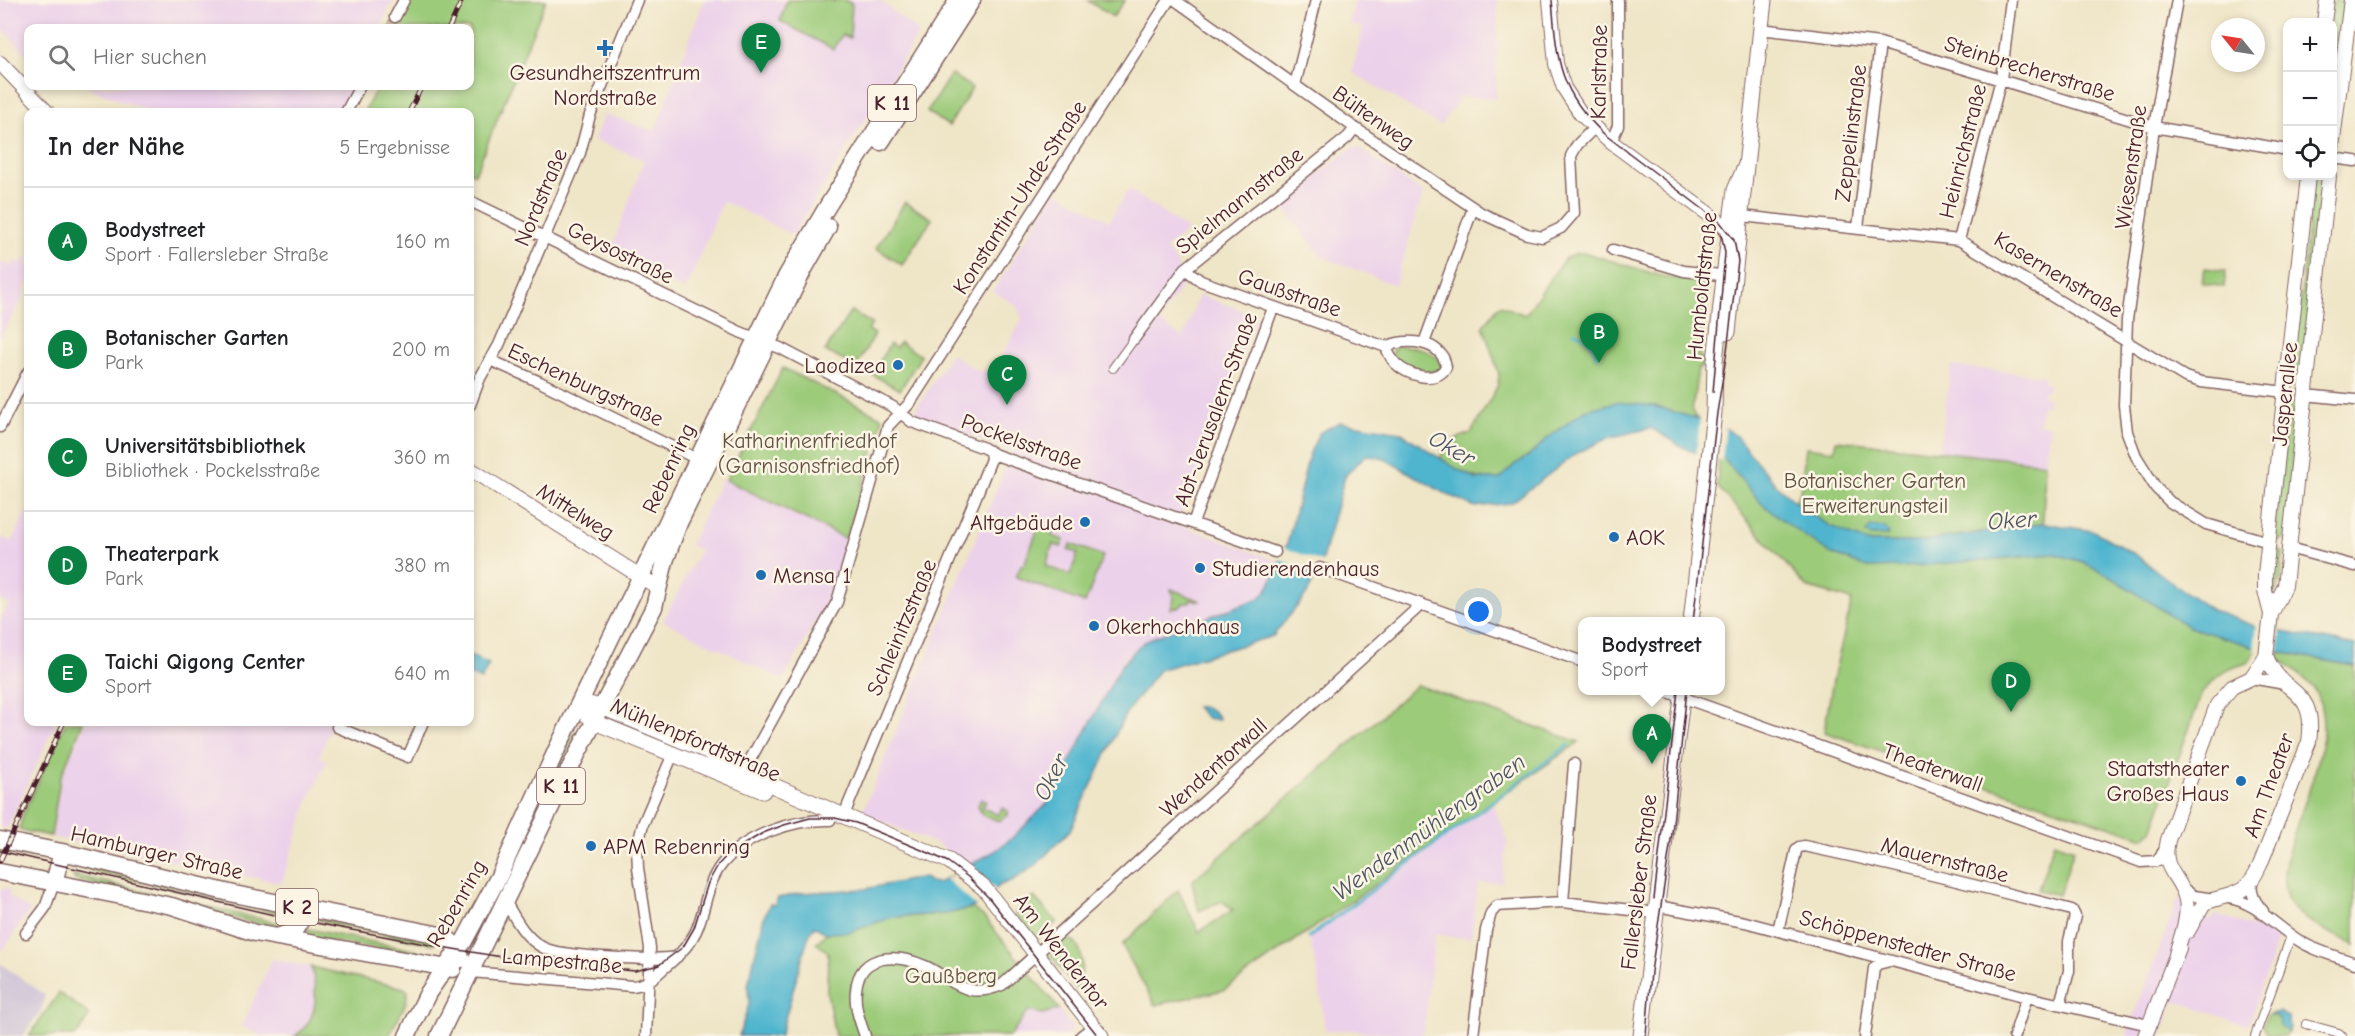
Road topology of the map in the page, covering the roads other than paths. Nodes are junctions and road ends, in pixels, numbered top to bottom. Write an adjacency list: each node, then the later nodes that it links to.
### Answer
1 (404, 0): 15 (street)
2 (637, 0): 41 (street, Nordstraße)
3 (958, 0): 48 (main road, Rebenring / K 11)
4 (972, 0): 48 (main road, Rebenring / K 11)
5 (1169, 0): 59 (street, Konstantin-Uhde-Straße)
6 (1175, 0): 21 (street, Bültenweg)
7 (1316, 0): 21 (street)
8 (1550, 0): 30 (street)
9 (1618, 0): 31 (street, Karlstraße)
10 (1764, 0): 17 (main road, Humboldtstraße)
11 (2011, 0): 20 (street, Heinrichstraße)
12 (2176, 0): 28 (street, Wiesenstraße)
13 (2327, 0): 16 (street)
14 (2350, 0): 27 (street)
15 (395, 17)
16 (2325, 18)
17 (1760, 29): 18 (street, Steinbrecherstraße); 39 (main road, Humboldtstraße)
18 (1880, 43): 20 (street, Steinbrecherstraße); 40 (street, Zeppelinstraße)
19 (1, 67): 22 (street)
20 (2001, 79): 28 (street, Steinbrecherstraße); 42 (street, Heinrichstraße)
21 (1295, 85): 29 (street, Bültenweg)
22 (24, 90)
23 (25, 90): 25 (street)
24 (358, 90): 26 (street)
25 (43, 108)
26 (348, 108)
27 (2335, 126)
28 (2154, 127): 32 (street, Steinbrecherstraße); 49 (street, Wiesenstraße)
29 (1355, 128): 38 (street, Bültenweg); 44 (street, Spielmannstraße)
30 (1594, 128): 31 (street); 38 (street, Bültenweg)
31 (1611, 142): 39 (street)
32 (2283, 149)
33 (2337, 159): 34 (street)
34 (2355, 161)
35 (2308, 180): 55 (street, Jasperallee)
36 (2330, 180): 56 (street, Jasperallee)
37 (474, 203): 41 (street, Geysostraße)
38 (1473, 208): 50 (street)
39 (1736, 225): 40 (street, Kasernenstraße); 45 (main road, Humboldtstraße)
40 (1858, 228): 42 (street, Kasernenstraße)
41 (544, 237): 48 (street, Geysostraße); 52 (street, Nordstraße)
42 (1959, 240): 49 (street, Kasernenstraße)
43 (1613, 250): 45 (street)
44 (1185, 269): 46 (street, Gaußstraße); 47 (street, Spielmannstraße)
45 (1729, 276): 74 (main road, Humboldtstraße)
46 (1273, 308): 51 (street, Gaußstraße); 64 (street, Abt-Jerusalem-Straße)
47 (1134, 339): 53 (street, Spielmannstraße)
48 (761, 340): 59 (street, Pockelsstraße); 62 (main road, Rebenring / K 11); 71 (main road, Rebenring / K 11)
49 (2127, 340): 55 (street, Kasernenstraße); 65 (street, Wiesenstraße)
50 (1424, 344): 51 (street, Gaußstraße); 51 (street)
51 (1386, 346)
52 (490, 360): 57 (street, Nordstraße); 62 (street, Eschenburgstraße)
53 (1113, 368)
54 (24, 380): 60 (street)
55 (2285, 392): 56 (street, Kasernenstraße); 65 (street, Jasperallee)
56 (2305, 395): 58 (street, Kasernenstraße); 66 (street, Jasperallee)
57 (474, 396)
58 (2355, 400)
59 (900, 412): 61 (street, Pockelsstraße); 87 (street, Konstantin-Uhde-Straße)
60 (0, 427)
61 (990, 452): 64 (street, Pockelsstraße); 88 (street, Schleinitzstraße)
62 (697, 459): 70 (main road, Rebenring / K 11)
63 (474, 472): 70 (street, Mittelweg)
64 (1193, 523): 67 (street, Pockelsstraße)
65 (2269, 542): 66 (street); 73 (street, Jasperallee)
66 (2289, 548): 68 (street); 73 (street, Jasperallee)
67 (1275, 552)
68 (2355, 566)
69 (1320, 568): 72 (street)
70 (641, 577): 71 (street, Mittelweg); 81 (main road, Rebenring / K 11)
71 (659, 588): 82 (main road, Rebenring / K 11)
72 (1422, 604): 76 (street); 114 (street, Wendentorwall)
73 (2271, 614): 75 (street, Jasperallee)
74 (1691, 617)
75 (2266, 656): 77 (street, Jasperallee); 78 (street)
76 (1578, 660)
77 (2251, 678): 78 (street); 90 (street)
78 (2285, 684): 95 (street, Am Theater)
79 (1683, 695): 103 (main road, Fallersleber Straße)
80 (1686, 695): 92 (street, Theaterwall)
81 (580, 702): 82 (main road, Mühlenpfordtstraße); 104 (main road, Rebenring / K 11)
82 (598, 714): 85 (main road, Mühlenpfordtstraße); 87 (main road, Mühlenpfordtstraße); 100 (main road, Rebenring / K 11)
83 (337, 726): 84 (street)
84 (421, 726)
85 (673, 754): 88 (main road, Mühlenpfordtstraße); 115 (street)
86 (1574, 764): 101 (street)
87 (744, 771): 88 (main road, Mühlenpfordtstraße)
88 (837, 818): 99 (main road, Mühlenpfordtstraße); 113 (street)
89 (0, 840): 91 (main road, Hamburger Straße / K 2)
90 (2166, 848): 92 (street); 93 (street)
91 (62, 852): 96 (main road); 102 (main road, Hamburger Straße / K 2)
92 (2157, 861): 93 (street)
93 (2170, 869): 97 (street)
94 (0, 872): 96 (main road, K 2)
95 (2252, 881): 98 (street); 105 (street)
96 (54, 883): 107 (street); 110 (main road, K 2)
97 (2181, 887): 98 (street); 112 (street)
98 (2222, 898): 105 (street); 112 (street)
99 (987, 899): 114 (main road, Am Wendentor)
100 (505, 901): 111 (main road, Rebenring / K 11); 115 (street, Lampestraße)
101 (1563, 902): 103 (street, Schöppenstedter Straße); 131 (street, Schöppenstedter Straße)
102 (304, 908): 108 (main road, Hamburger Straße / K 2); 110 (main road)
103 (1657, 910): 106 (street, Schöppenstedter Straße); 132 (main road, Fallersleber Straße)
104 (474, 925): 108 (main road); 111 (main road, Rebenring / K 11)
105 (2278, 927): 109 (street)
106 (1778, 931): 116 (street, Schöppenstedter Straße); 122 (street, Mauernstraße)
107 (26, 933)
108 (445, 936): 111 (main road)
109 (2291, 936): 117 (street); 135 (street)
110 (276, 937): 118 (main road, K 2)
111 (471, 945): 118 (main road, Rebenring / K 11); 119 (main road); 119 (main road, Rebenring / K 11)
112 (2176, 955): 124 (street)
113 (677, 957): 115 (street, Lampestraße); 120 (street)
114 (1034, 957): 126 (main road, Am Wendentor); 130 (street, Wendentorwall)
115 (650, 959): 120 (street)
116 (1896, 961): 121 (street, Schöppenstedter Straße); 133 (street)
117 (2355, 963)
118 (444, 968): 119 (main road, K 2); 127 (main road, K 11)
119 (466, 977): 120 (street, Lampestraße); 128 (main road, K 11)
120 (648, 982): 129 (street)
121 (2027, 997): 122 (street, Schöppenstedter Straße); 134 (street)
122 (2060, 1004): 124 (street, Schöppenstedter Straße)
123 (2306, 1024): 125 (street)
124 (2147, 1031)
125 (2340, 1034)
126 (1091, 1035)
127 (406, 1036)
128 (439, 1036)
129 (646, 1036)
130 (865, 1036)
131 (1473, 1036)
132 (1641, 1036)
133 (1865, 1036)
134 (2014, 1036)
135 (2255, 1036)

